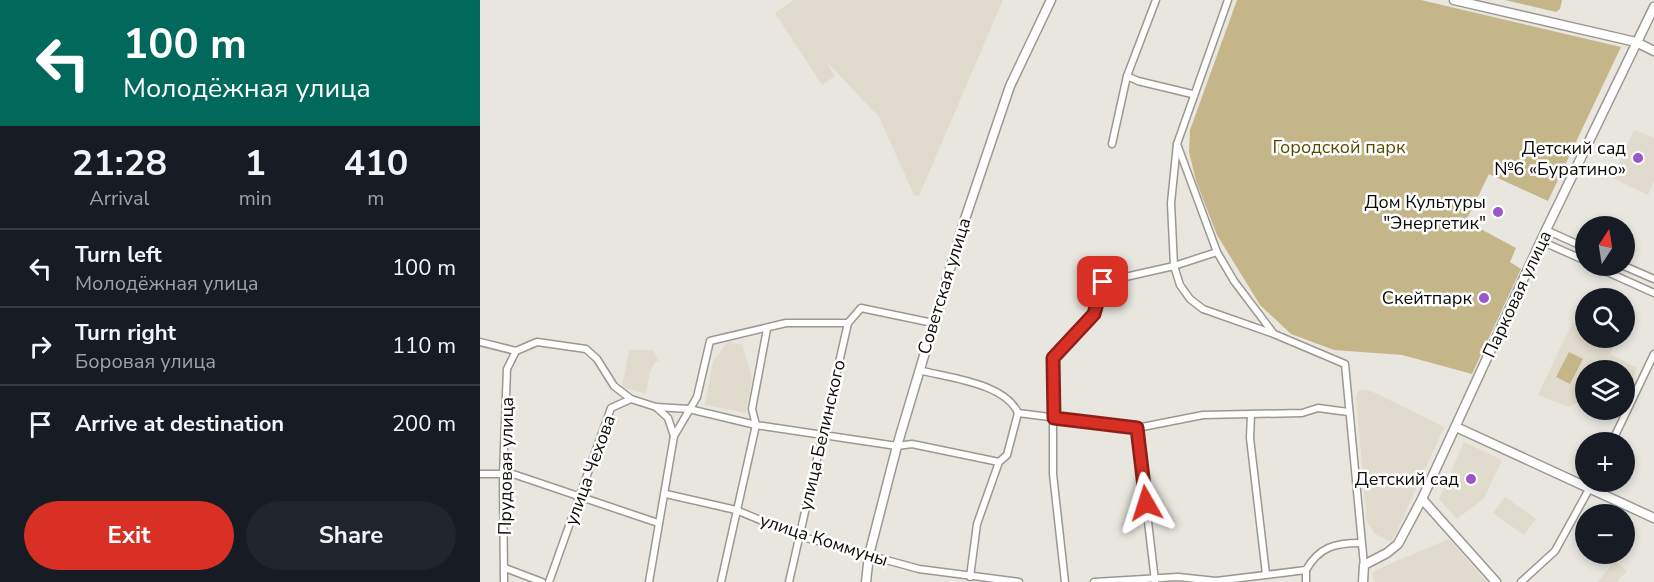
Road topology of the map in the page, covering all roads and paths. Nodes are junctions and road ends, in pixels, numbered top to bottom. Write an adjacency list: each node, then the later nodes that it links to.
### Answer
1 (1051, 0): 23 (street, Советская улица)
2 (1156, 0): 8 (street)
3 (1228, 0): 9 (street)
4 (1454, 0): 6 (street)
5 (1654, 7): 6 (street, Парковая улица)
6 (1636, 42): 7 (street); 12 (street, Парковая улица)
7 (1654, 51)
8 (1127, 76): 9 (street); 10 (street)
9 (1192, 94): 11 (street)
10 (1112, 144)
11 (1177, 144): 15 (street); 17 (street)
12 (1546, 230): 13 (street, Парковая улица); 14 (street)
13 (1541, 241): 16 (street); 38 (street, Парковая улица)
14 (1575, 243)
15 (1217, 252): 17 (street); 25 (street)
16 (1575, 256)
17 (1174, 266): 25 (street); 36 (street)
18 (1635, 271): 20 (street)
19 (1616, 276): 21 (street)
20 (1654, 279)
21 (1654, 293)
22 (848, 323): 23 (street); 24 (street); 42 (street, улица Белинского)
23 (933, 323): 29 (street, Советская улица)
24 (767, 330): 32 (street); 37 (street)
25 (1274, 334): 33 (street)
26 (480, 342): 27 (street)
27 (516, 351): 30 (street, улица Чехова); 46 (street, Прудовая улица)
28 (1654, 354): 40 (street)
29 (919, 370): 34 (street); 43 (street, Советская улица)
30 (631, 399): 31 (street); 51 (street, улица Чехова)
31 (656, 407): 32 (street); 41 (street)
32 (689, 409): 37 (street); 41 (street)
33 (1348, 412): 35 (street); 57 (street)
34 (1018, 413): 36 (street); 44 (street)
35 (1251, 415): 39 (street); 62 (street)
36 (1054, 418): 39 (street); 74 (street)
37 (756, 425): 42 (street); 53 (street)
38 (1456, 427): 47 (street); 52 (street, Парковая улица)
39 (1137, 428): 65 (street)
40 (1617, 432)
41 (674, 436): 50 (street)
42 (822, 436): 43 (street); 56 (street, улица Белинского)
43 (897, 446): 44 (street); 58 (street, Советская улица)
44 (999, 462): 63 (street)
45 (480, 474): 46 (street)
46 (503, 475): 51 (street); 60 (street, Прудовая улица)
47 (1575, 478)
48 (1588, 492): 79 (street)
49 (1605, 492): 54 (street)
50 (666, 494): 53 (street, улица Коммуны); 55 (street)
51 (581, 496): 55 (street); 68 (street, улица Чехова)
52 (1422, 499): 59 (street, Парковая улица); 78 (street)
53 (736, 510): 56 (street, улица Коммуны); 70 (street)
54 (1654, 518)
55 (658, 523): 69 (street)
56 (799, 536): 58 (street, улица Коммуны); 71 (street, улица Белинского)
57 (1360, 543): 59 (street); 61 (street)
58 (869, 555): 63 (street, улица Коммуны); 72 (street, Советская улица)
59 (1364, 565): 77 (street)
60 (505, 568): 66 (street, Прудовая улица); 67 (street)
61 (1306, 570): 62 (street); 76 (street)
62 (1266, 574): 65 (street)
63 (970, 577): 64 (street, улица Коммуны)
64 (979, 580): 73 (street, улица Коммуны)
65 (1155, 581): 75 (street)
66 (504, 582)
67 (542, 582)
68 (549, 582)
69 (650, 582)
70 (722, 582)
71 (789, 582)
72 (866, 582)
73 (1019, 582)
74 (1065, 582)
75 (1094, 582)
76 (1306, 582)
77 (1363, 582)
78 (1496, 582)
79 (1521, 582)

